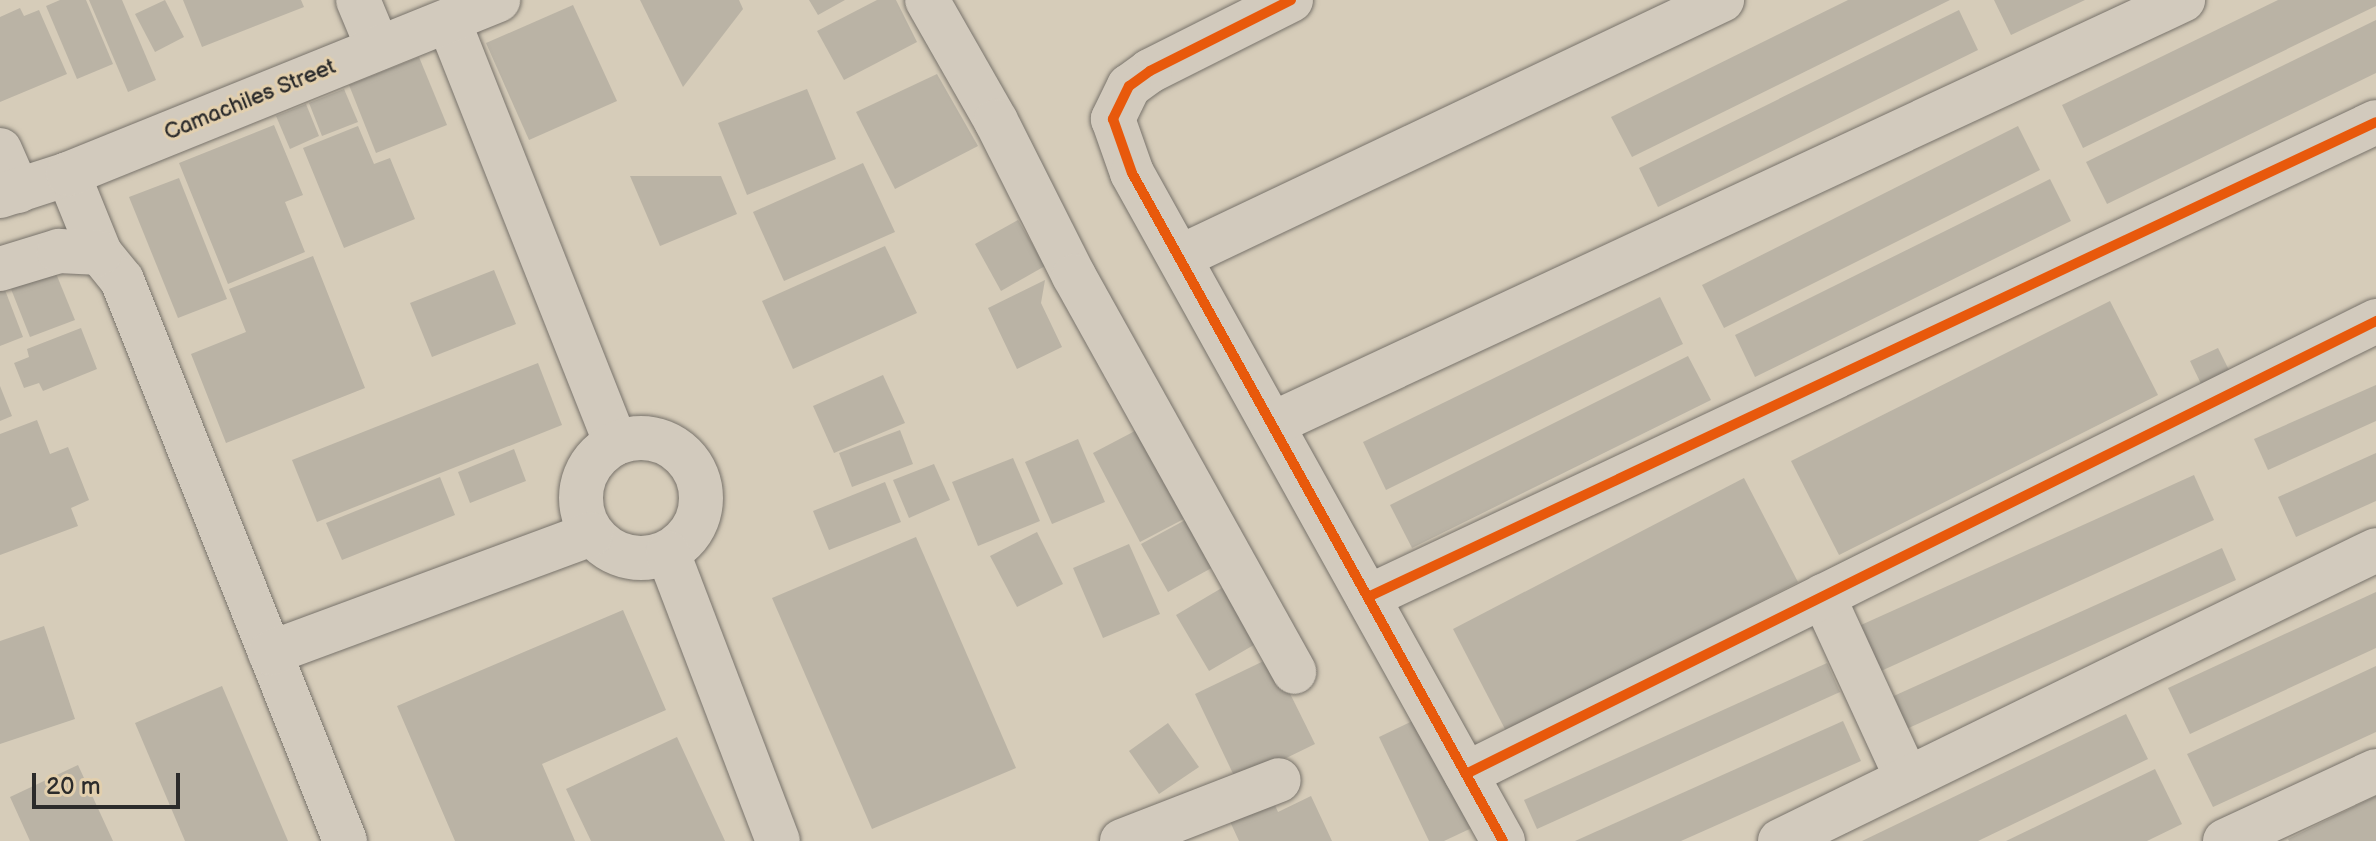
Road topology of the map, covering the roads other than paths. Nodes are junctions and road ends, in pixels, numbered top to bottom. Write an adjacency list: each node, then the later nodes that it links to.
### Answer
1 (358, 0): 8 (street)
2 (498, 0): 7 (street, Camachiles Street)
3 (927, 0): 25 (street)
4 (1291, 0): 14 (street)
5 (1722, 0): 14 (street)
6 (2183, 0): 17 (street)
7 (449, 22): 8 (street, Camachiles Street); 18 (street)
8 (378, 48): 11 (street, Camachiles Street)
9 (2376, 122): 23 (street)
10 (0, 150): 12 (street)
11 (68, 174): 12 (street, Camachiles Street); 13 (street)
12 (9, 193)
13 (100, 253): 15 (street); 24 (street)
14 (1180, 257): 17 (street)
15 (0, 269)
16 (2376, 321): 22 (street)
17 (1272, 424): 23 (street)
18 (616, 443): 19 (street); 21 (street)
19 (591, 534): 21 (street); 24 (street)
20 (2376, 550): 28 (street)
21 (668, 553): 31 (street)
22 (1823, 596): 27 (street); 28 (street)
23 (1368, 597): 27 (street)
24 (270, 653): 30 (street)
25 (1294, 672)
26 (2376, 771): 35 (street)
27 (1466, 774): 33 (street)
28 (1907, 779): 34 (street)
29 (1279, 780): 32 (street)
30 (345, 841)
31 (778, 841)
32 (1122, 841)
33 (1503, 841)
34 (1780, 841)
35 (2225, 841)

